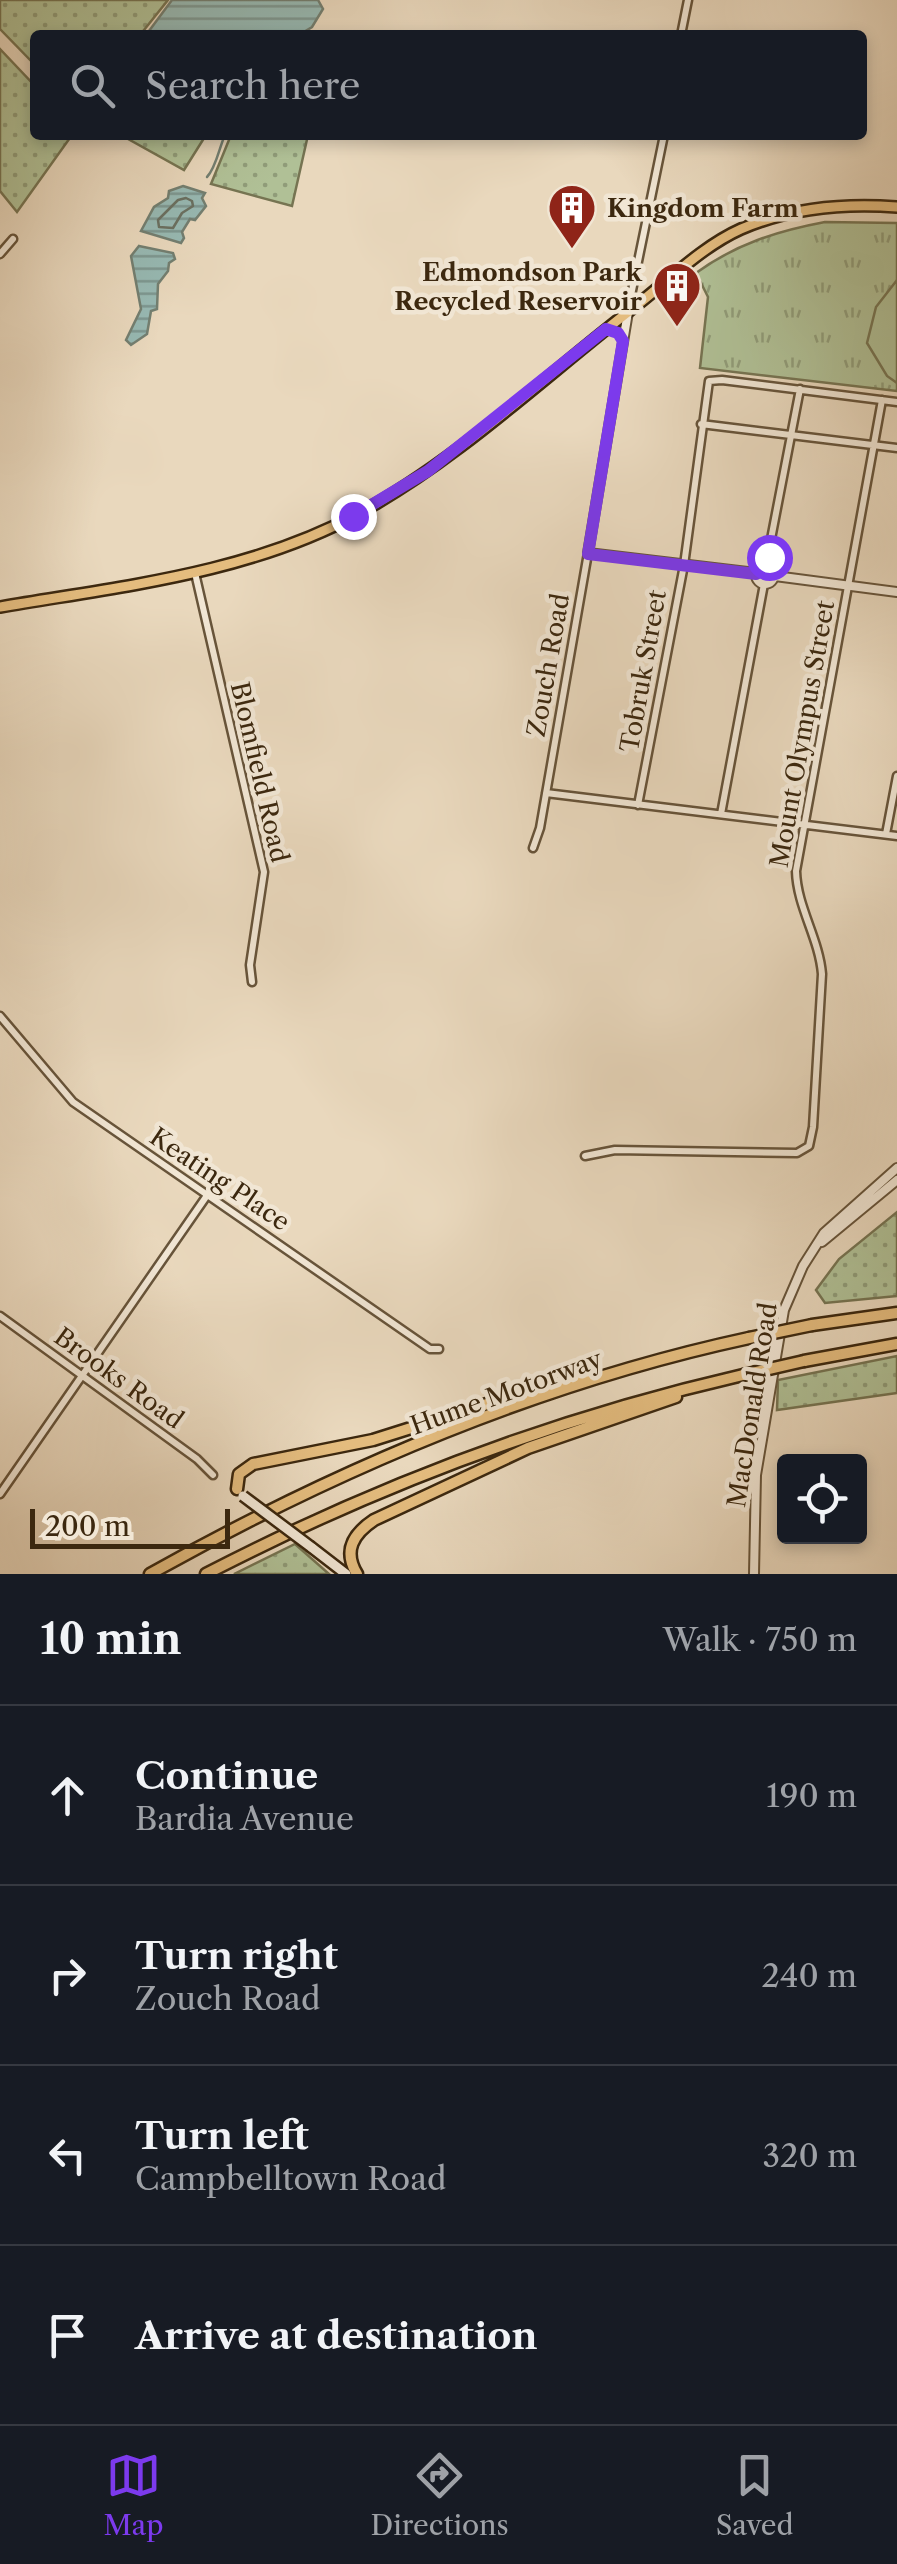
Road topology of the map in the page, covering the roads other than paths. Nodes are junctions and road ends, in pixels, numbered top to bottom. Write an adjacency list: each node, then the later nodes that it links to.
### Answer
1 (688, 0): 2 (street)
2 (683, 30)
3 (663, 140): 7 (street, Zouch Road)
4 (897, 206): 7 (main road)
5 (13, 239): 6 (street)
6 (0, 254)
7 (628, 312): 8 (main road); 9 (street, Zouch Road)
8 (606, 329): 9 (street); 20 (main road)
9 (623, 341): 17 (street, Zouch Road)
10 (800, 390): 11 (street); 13 (street, Tobruk Street); 14 (street)
11 (882, 400): 12 (street); 15 (street, Mount Olympus Street)
12 (897, 402)
13 (701, 424): 14 (street); 18 (street, Tobruk Street)
14 (792, 436): 15 (street); 19 (street)
15 (874, 446): 16 (street); 24 (street, Mount Olympus Street)
16 (897, 448)
17 (588, 554): 18 (street); 28 (street, Zouch Road)
18 (684, 565): 21 (street); 29 (street, Tobruk Street)
19 (766, 566): 21 (street); 22 (street)
20 (195, 574): 26 (main road); 35 (street, Blomfield Road)
21 (756, 574): 23 (street)
22 (775, 576): 23 (street); 24 (street)
23 (764, 584): 30 (street)
24 (848, 586): 25 (street); 31 (street, Mount Olympus Street)
25 (897, 592)
26 (0, 607)
27 (897, 776): 32 (street)
28 (546, 792): 29 (street); 34 (street, Zouch Road)
29 (638, 804): 30 (street)
30 (721, 814): 31 (street)
31 (804, 824): 32 (street); 37 (street, Mount Olympus Street)
32 (886, 834): 33 (street)
33 (897, 836)
34 (534, 848)
35 (252, 982)
36 (0, 1016): 40 (street, Keating Place)
37 (585, 1156)
38 (897, 1168): 41 (street, MacDonald Road)
39 (897, 1180): 41 (street, MacDonald Road)
40 (208, 1194): 45 (street, Keating Place); 47 (street)
41 (816, 1248): 56 (street, MacDonald Road)
42 (897, 1312): 46 (highway, Hume Motorway, bridge)
43 (0, 1316): 47 (street, Brooks Road)
44 (897, 1344): 48 (highway, Hume Motorway, bridge)
45 (439, 1349)
46 (642, 1363): 50 (highway); 52 (highway, Hume Motorway)
47 (82, 1375): 49 (street, Brooks Road); 51 (street)
48 (704, 1384): 53 (highway, Hume Motorway); 55 (highway)
49 (213, 1475)
50 (240, 1492): 54 (main road, bridge)
51 (0, 1494)
52 (150, 1574)
53 (206, 1574)
54 (346, 1574)
55 (357, 1574)
56 (754, 1574)

